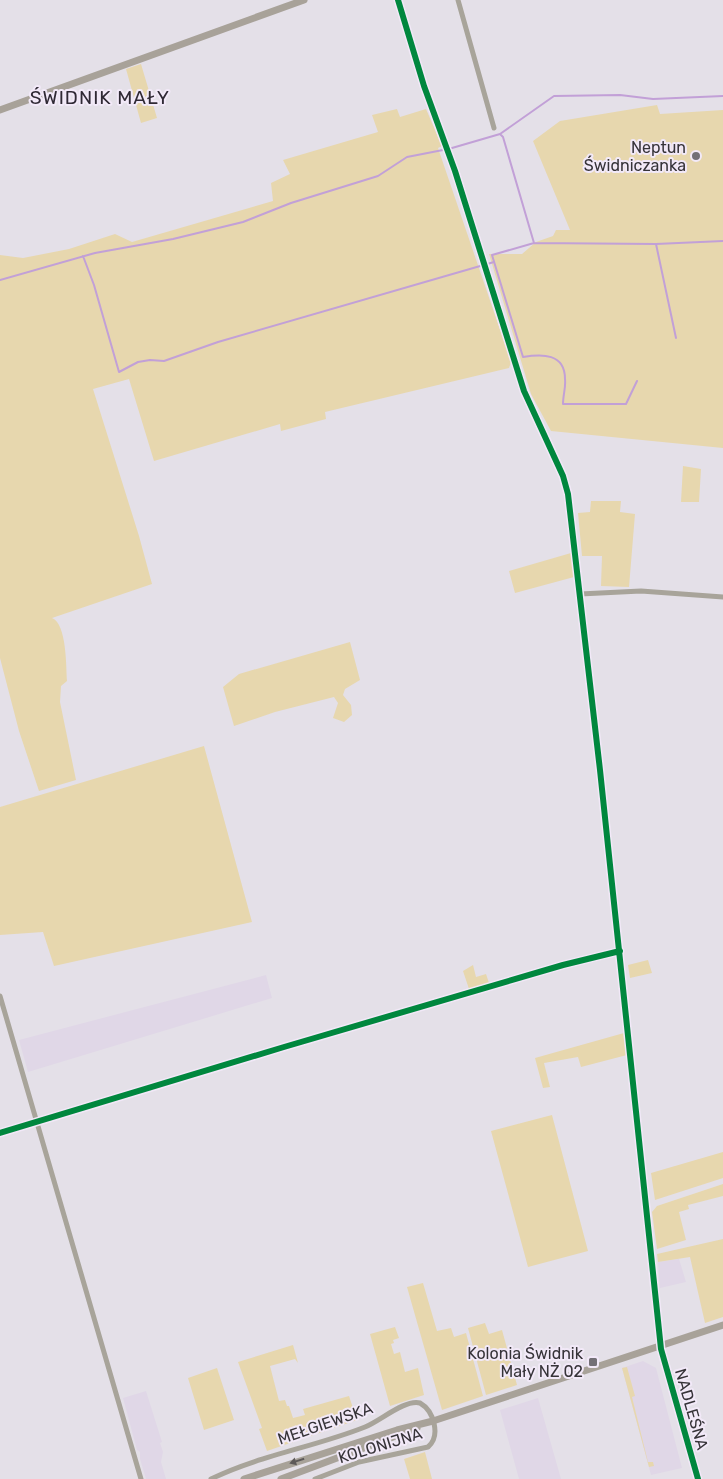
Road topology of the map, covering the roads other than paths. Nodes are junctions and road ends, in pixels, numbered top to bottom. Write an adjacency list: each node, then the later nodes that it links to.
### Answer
1 (304, 0): 4 (main road)
2 (398, 0): 6 (street, NADLEŚNA)
3 (458, 0): 5 (street)
4 (0, 110)
5 (494, 128)
6 (580, 594): 7 (street); 8 (street, NADLEŚNA)
7 (723, 597)
8 (620, 951): 10 (street); 13 (street, NADLEŚNA)
9 (0, 996): 10 (street)
10 (37, 1122): 11 (street); 15 (street)
11 (0, 1133)
12 (723, 1325): 13 (main road)
13 (661, 1346): 14 (main road); 20 (street, NADLEŚNA)
14 (433, 1421): 16 (street, MEŁGIEWSKA); 17 (main road, one-way to 17); 18 (main road); 19 (street, KOLONIJNA)
15 (141, 1479)
16 (211, 1479)
17 (244, 1479)
18 (282, 1479)
19 (314, 1479)
20 (698, 1479)

